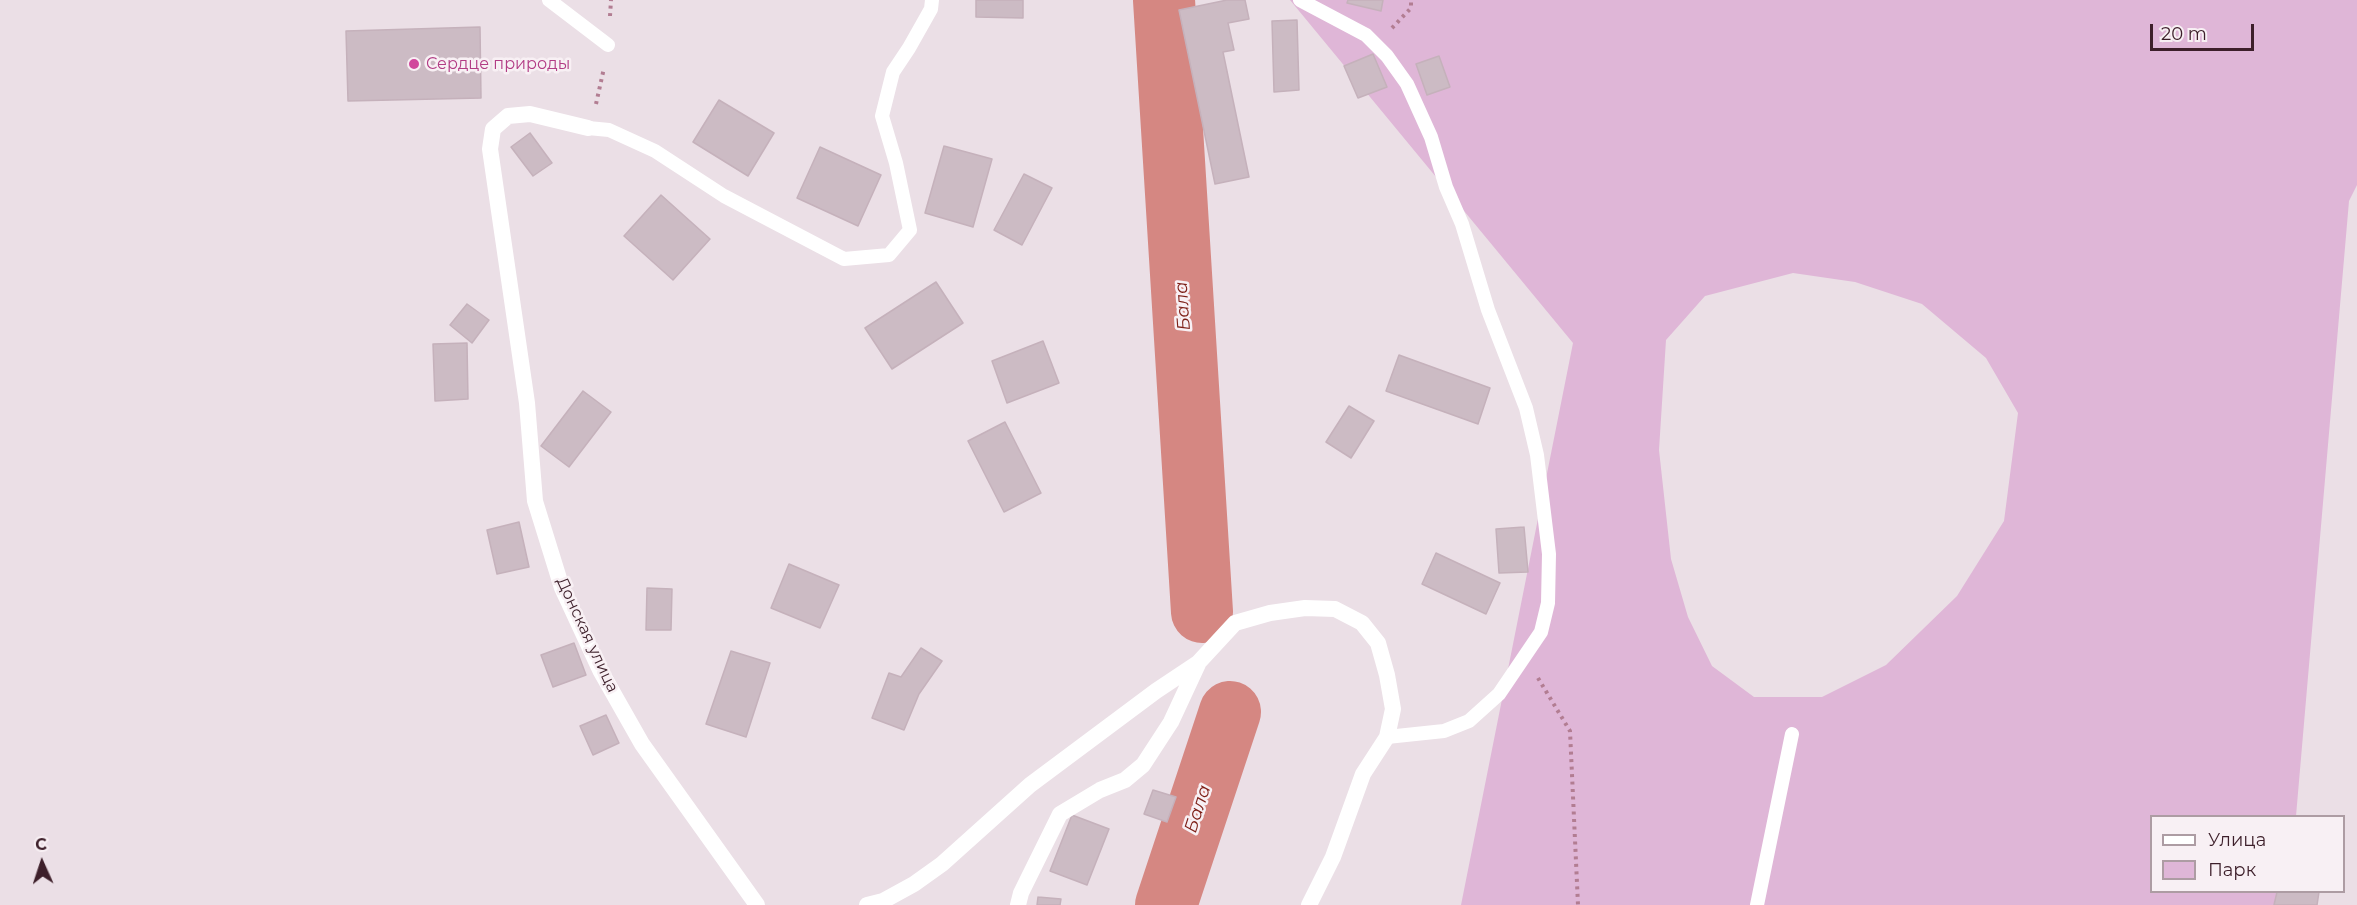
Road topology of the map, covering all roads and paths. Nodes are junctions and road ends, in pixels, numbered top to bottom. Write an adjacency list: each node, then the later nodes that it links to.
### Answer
1 (549, 0): 5 (lane)
2 (932, 0): 7 (lane)
3 (1300, 0): 6 (lane)
4 (1411, 0): 6 (path)
5 (608, 45)
6 (1377, 45): 8 (lane)
7 (588, 128): 12 (street, Донская улица)
8 (1525, 657): 11 (lane); 16 (path)
9 (1198, 663): 11 (street); 13 (street); 14 (street)
10 (1792, 734): 17 (lane)
11 (1387, 737): 15 (street)
12 (757, 905)
13 (867, 905)
14 (1018, 905)
15 (1309, 905)
16 (1578, 905)
17 (1757, 905)

